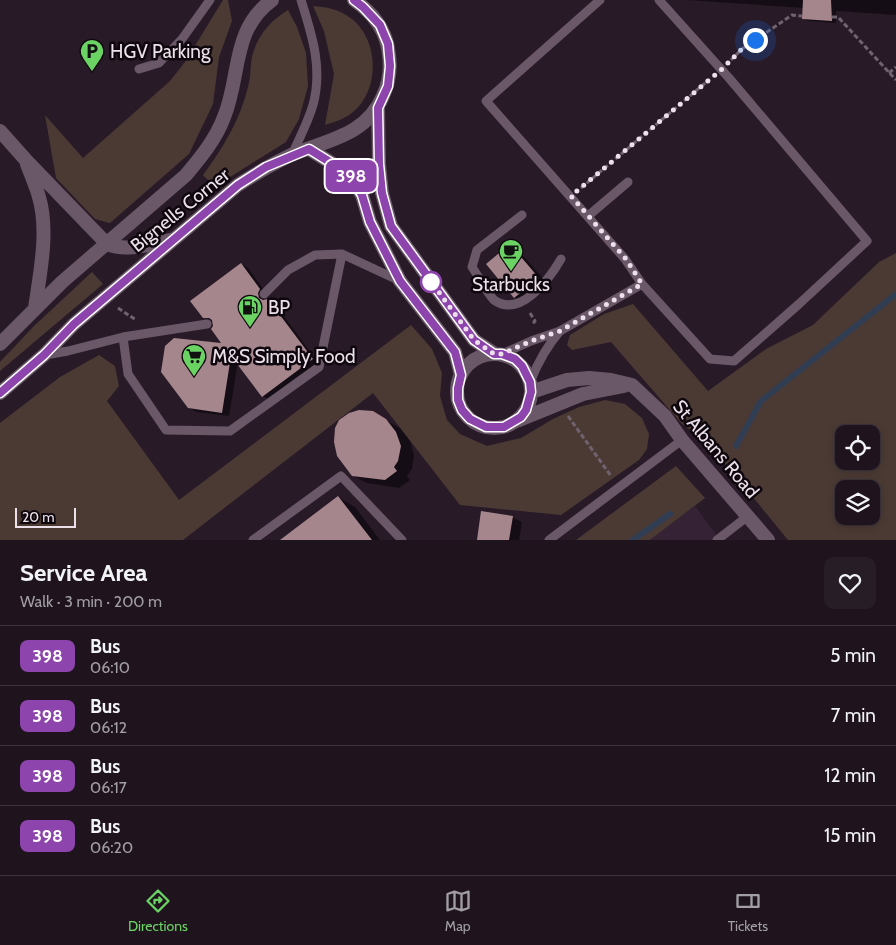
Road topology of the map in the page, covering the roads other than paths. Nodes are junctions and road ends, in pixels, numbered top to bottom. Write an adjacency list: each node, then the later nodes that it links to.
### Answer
1 (210, 0): 7 (lane)
2 (272, 0): 17 (street, Bignells Corner)
3 (301, 0): 11 (lane)
4 (354, 0): 8 (street, Bignells Corner)
5 (600, 0): 15 (lane)
6 (659, 0): 21 (lane)
7 (139, 69)
8 (378, 108): 10 (street, Bignells Corner); 28 (street)
9 (0, 131): 12 (street)
10 (309, 149): 11 (street, Bignells Corner); 20 (street)
11 (292, 155): 16 (street, Bignells Corner)
12 (25, 160): 17 (street); 23 (street)
13 (628, 182): 15 (lane)
14 (522, 215): 19 (lane)
15 (588, 216): 21 (lane)
16 (172, 240): 17 (street); 29 (street, Bignells Corner)
17 (107, 244): 23 (street, Bignells Corner)
18 (342, 254): 20 (lane); 22 (lane); 26 (lane)
19 (562, 259)
20 (400, 281): 30 (street)
21 (642, 284): 25 (lane)
22 (264, 294)
23 (35, 308): 27 (street, Bignells Corner)
24 (207, 324): 26 (lane)
25 (560, 331): 28 (lane); 32 (lane)
26 (123, 337): 29 (lane)
27 (0, 344)
28 (498, 354): 30 (street); 32 (street)
29 (44, 355): 33 (street, Bignells Corner)
30 (461, 375): 34 (street)
31 (632, 385): 32 (street); 34 (street); 35 (street, St Albans Road)
32 (531, 387): 34 (street)
33 (0, 393)
34 (516, 421)
35 (682, 440): 36 (street, St Albans Road); 39 (lane)
36 (748, 516): 40 (lane); 41 (street, St Albans Road)
37 (252, 540): 38 (lane)
38 (402, 540)
39 (550, 540)
40 (717, 540)
41 (768, 540)

